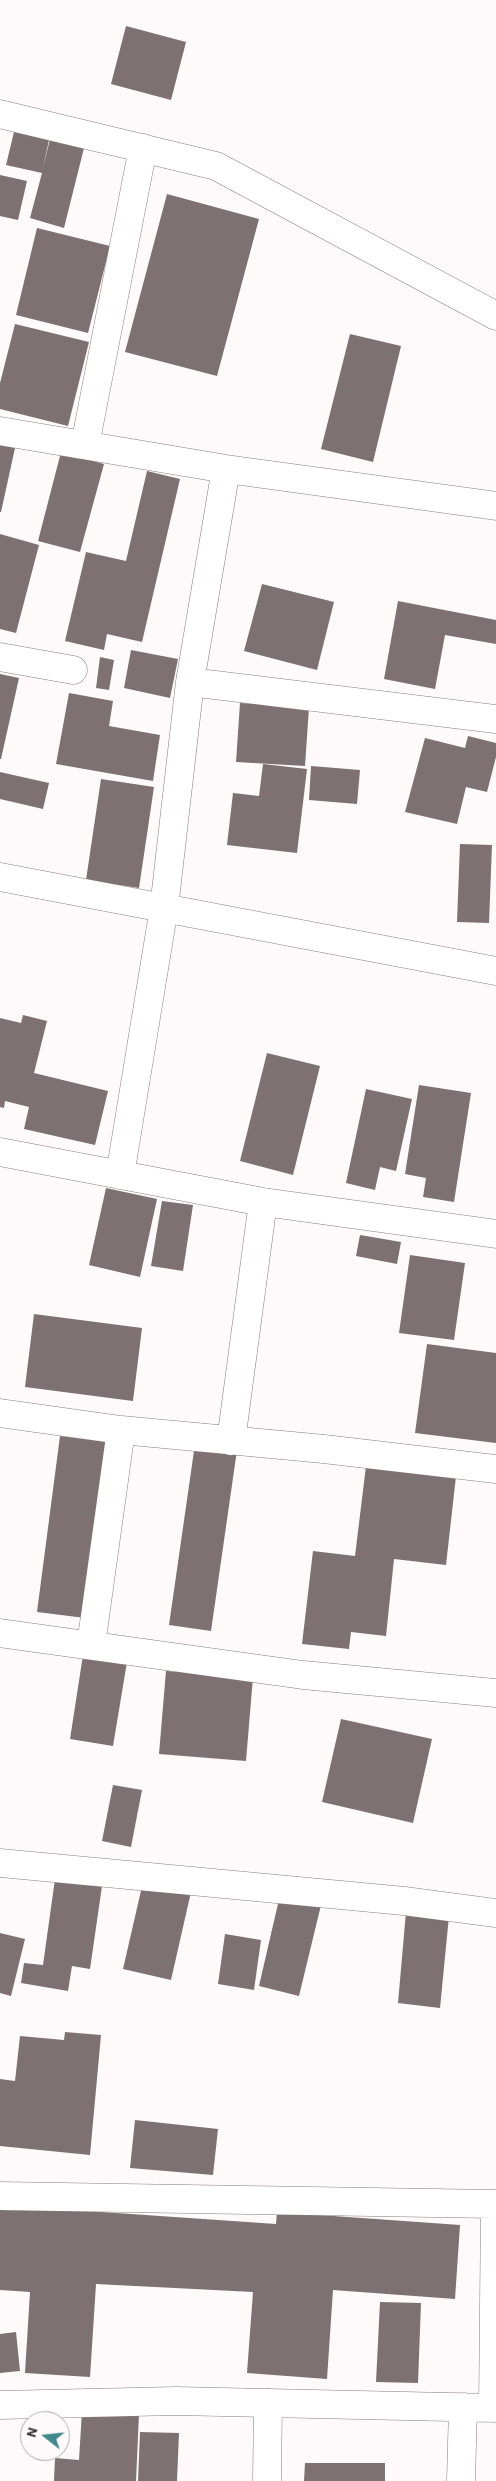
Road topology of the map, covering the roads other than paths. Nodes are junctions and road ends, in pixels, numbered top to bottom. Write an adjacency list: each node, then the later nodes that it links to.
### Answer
1 (0, 114): 2 (street)
2 (143, 148): 3 (street); 5 (street)
3 (496, 316)
4 (0, 431): 5 (street)
5 (85, 445): 6 (street)
6 (226, 469): 7 (street); 10 (street)
7 (496, 506)
8 (0, 657): 9 (street)
9 (73, 670)
10 (190, 682): 11 (street); 13 (street)
11 (496, 719)
12 (0, 877): 13 (street)
13 (164, 908): 14 (street); 16 (street)
14 (496, 971)
15 (0, 1152): 16 (street)
16 (120, 1175): 17 (street)
17 (263, 1202): 18 (street); 21 (street)
18 (496, 1234)
19 (0, 1413): 20 (street)
20 (121, 1430): 21 (street); 24 (street)
21 (231, 1441): 22 (street)
22 (496, 1469)
23 (0, 1632): 24 (street)
24 (91, 1645): 25 (street)
25 (496, 1693)
26 (0, 1863): 27 (street)
27 (496, 1913)
28 (0, 2196): 32 (street)
29 (268, 2403): 30 (street); 31 (street); 33 (street)
30 (0, 2405)
31 (463, 2407): 32 (street); 34 (street)
32 (494, 2408)
33 (267, 2481)
34 (461, 2481)

